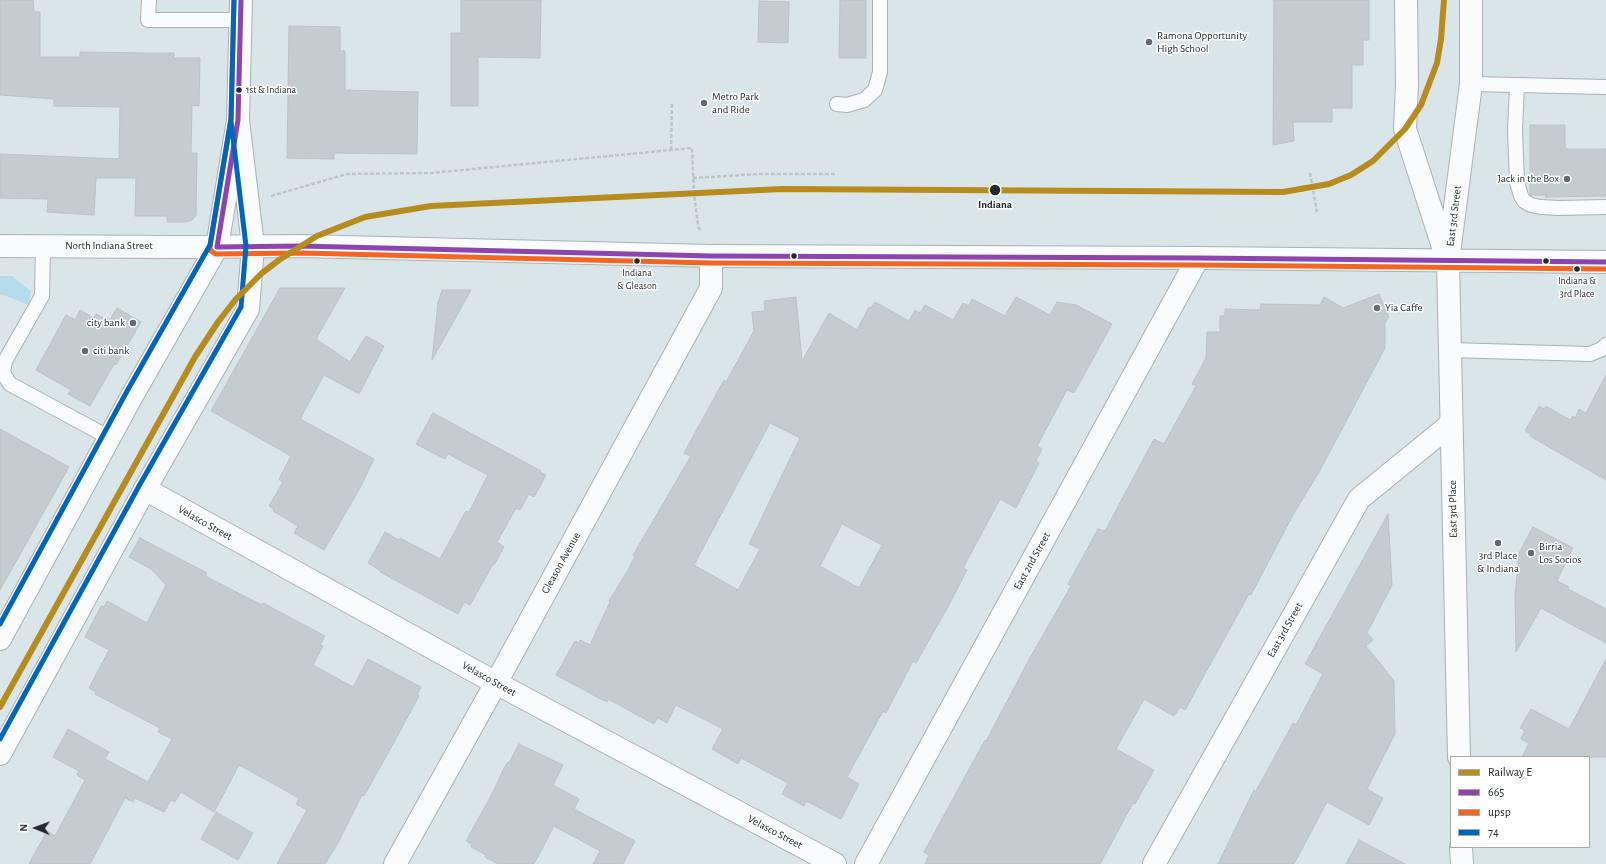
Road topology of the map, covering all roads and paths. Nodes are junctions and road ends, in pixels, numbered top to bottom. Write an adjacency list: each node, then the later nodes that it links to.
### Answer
1 (149, 0): 5 (lane)
2 (880, 0): 10 (lane)
3 (1406, 0): 25 (street, East 3rd Street)
4 (1472, 0): 6 (street, East 3rd Street)
5 (241, 10): 11 (street)
6 (1471, 84): 7 (lane); 25 (street, East 3rd Street)
7 (1517, 85): 8 (lane); 17 (lane)
8 (1606, 88)
9 (672, 103): 12 (path)
10 (837, 104)
11 (238, 120): 16 (street); 22 (street)
12 (671, 150): 15 (path); 16 (path)
13 (1310, 173): 18 (path)
14 (836, 174): 15 (path)
15 (693, 178): 23 (path)
16 (248, 203): 21 (street)
17 (1606, 207)
18 (1317, 212)
19 (0, 246): 20 (street, North Indiana Street)
20 (43, 246): 22 (street, North Indiana Street); 30 (lane)
21 (253, 246): 22 (street, North Indiana Street); 23 (street, North Indiana Street); 31 (street)
22 (217, 247): 30 (street)
23 (711, 256): 24 (street, North Indiana Street); 33 (street, Gleason Avenue)
24 (1198, 258): 25 (street, North Indiana Street); 39 (street, East 2nd Street)
25 (1448, 261): 26 (street, North Indiana Street); 28 (street, East 3rd Place)
26 (1606, 262)
27 (1606, 345): 28 (lane)
28 (1450, 350): 29 (street, East 3rd Place)
29 (1451, 424): 35 (street, East 3rd Place); 40 (street, East 3rd Street)
30 (110, 438): 32 (street)
31 (145, 489): 33 (street, Velasco Street); 34 (street)
32 (0, 639)
33 (496, 683): 37 (street, Gleason Avenue); 38 (street, Velasco Street)
34 (0, 754)
35 (1459, 756)
36 (1461, 848): 41 (street)
37 (395, 864)
38 (835, 864)
39 (866, 864)
40 (1154, 864)
41 (1462, 864)

